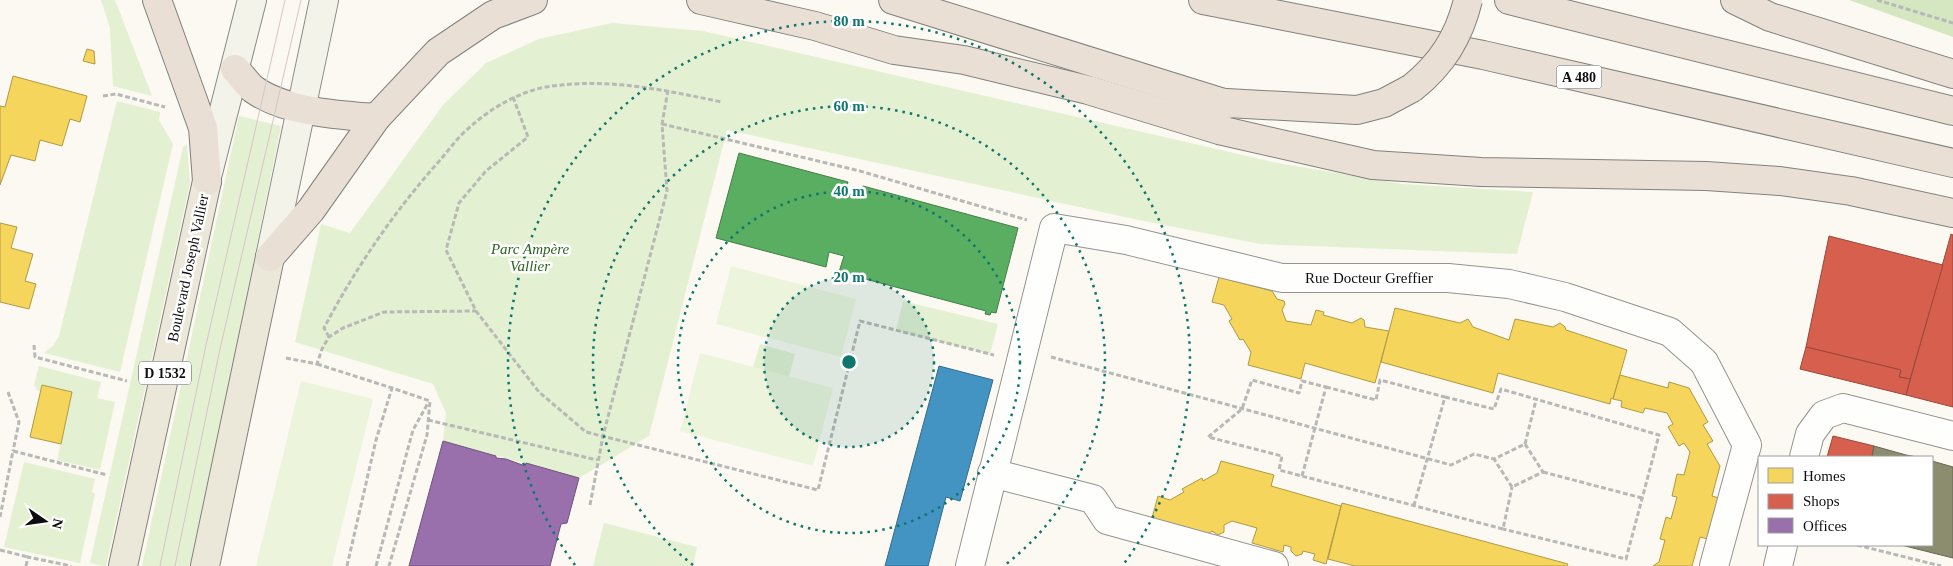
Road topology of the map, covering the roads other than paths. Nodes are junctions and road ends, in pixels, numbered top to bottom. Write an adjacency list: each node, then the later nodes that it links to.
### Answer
1 (157, 0): 19 (highway)
2 (252, 0): 11 (main road, Boulevard Joseph Vallier / D 1532)
3 (324, 0): 15 (main road)
4 (533, 0): 17 (highway)
5 (701, 0): 13 (highway)
6 (893, 0): 14 (highway)
7 (1203, 0): 18 (highway, A 480)
8 (1468, 0): 14 (highway, bridge)
9 (1509, 0): 16 (highway)
10 (1735, 0): 12 (highway)
11 (235, 68): 15 (highway); 19 (main road, Boulevard Joseph Vallier / D 1532)
12 (1953, 74)
13 (1088, 90): 14 (highway); 20 (highway)
14 (1227, 104)
15 (300, 108): 17 (highway); 21 (main road)
16 (1953, 111)
17 (376, 118): 21 (highway)
18 (1953, 164)
19 (207, 181): 26 (main road, Boulevard Joseph Vallier / D 1532)
20 (1953, 213)
21 (270, 257): 27 (main road)
22 (1953, 436): 23 (street)
23 (1804, 456)
24 (992, 473): 28 (street); 29 (street); 30 (street, Rue Docteur Greffier)
25 (1783, 546): 31 (street)
26 (123, 566)
27 (206, 566)
28 (970, 566)
29 (1274, 566)
30 (1714, 566)
31 (1778, 566)

